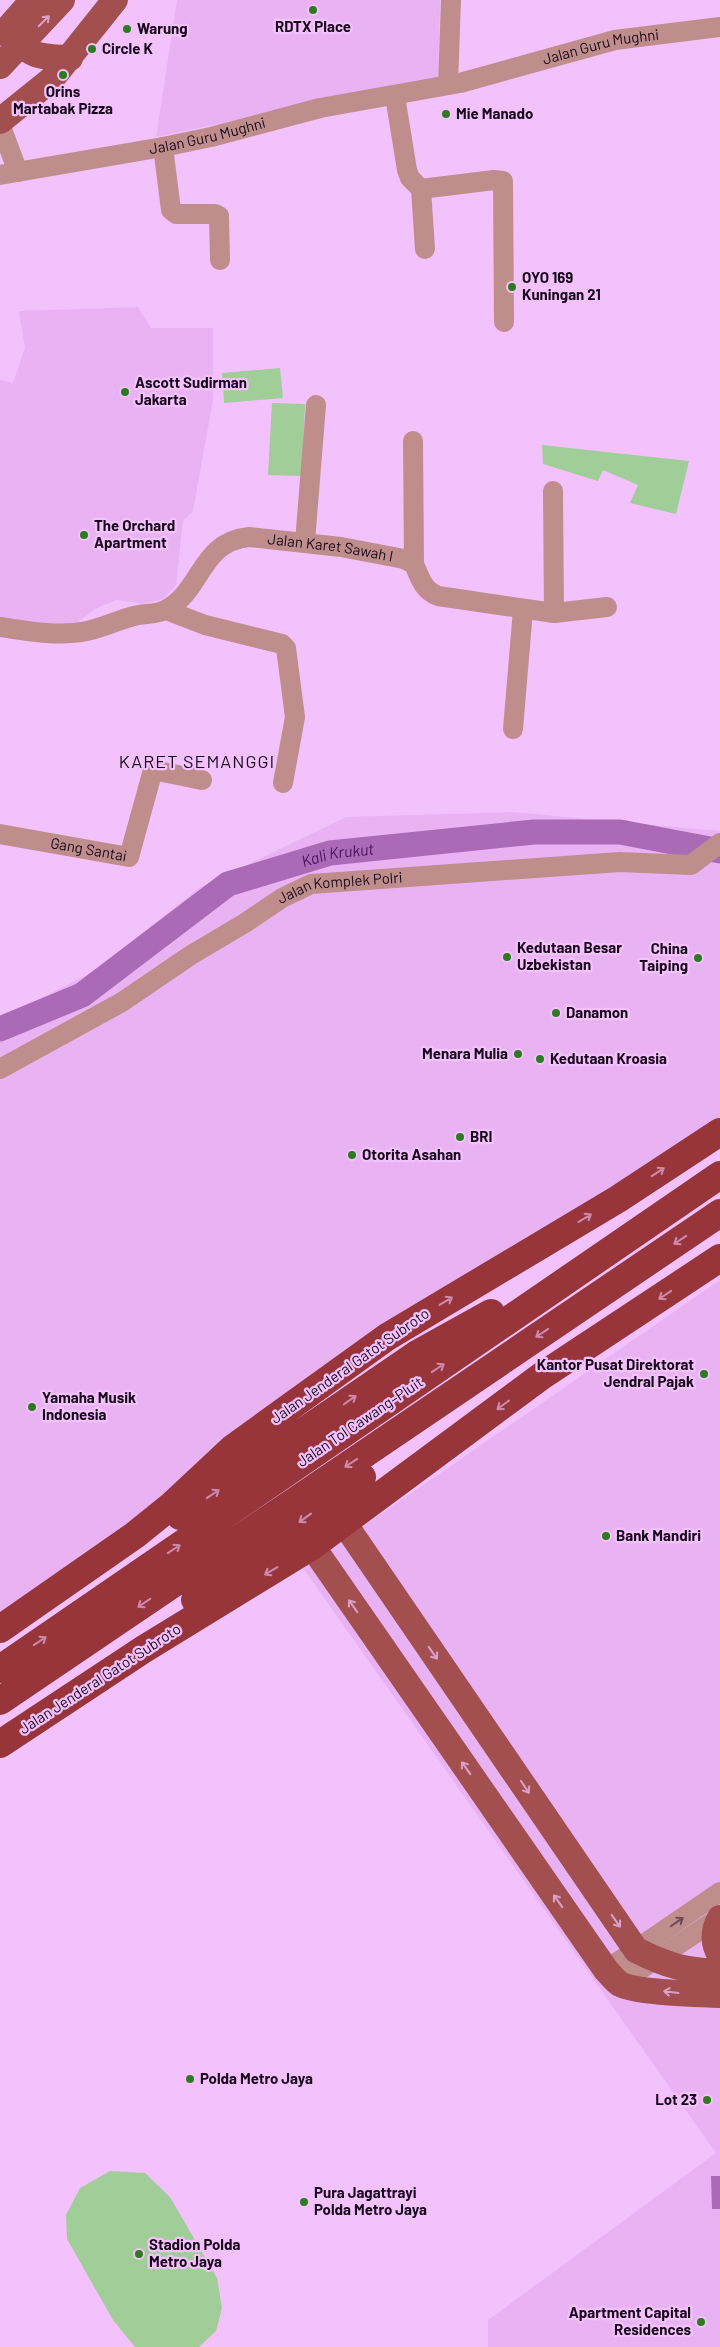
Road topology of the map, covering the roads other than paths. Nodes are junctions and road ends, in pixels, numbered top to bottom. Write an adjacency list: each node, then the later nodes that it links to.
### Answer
1 (33, 0): 7 (main road)
2 (62, 0): 9 (main road, one-way to 2)
3 (98, 0): 12 (main road)
4 (115, 0): 8 (main road)
5 (451, 0): 10 (street)
6 (720, 27): 10 (street, Jalan Guru Mughni)
7 (8, 28): 8 (main road)
8 (70, 58): 13 (main road)
9 (0, 66)
10 (448, 85): 11 (street, Jalan Guru Mughni)
11 (395, 96): 14 (street, Jalan Guru Mughni); 16 (street)
12 (0, 105)
13 (0, 123): 15 (street, Jalan Guru Mughni)
14 (163, 147): 15 (street, Jalan Guru Mughni); 18 (street)
15 (9, 174)
16 (421, 189): 17 (street); 19 (street)
17 (425, 249)
18 (220, 260)
19 (504, 322)
20 (316, 405): 23 (street)
21 (413, 441): 24 (street)
22 (553, 491): 28 (street)
23 (305, 542): 24 (street, Jalan Karet Sawah I); 26 (street, Jalan Karet Sawah I)
24 (414, 564): 27 (street, Jalan Karet Sawah I)
25 (607, 607): 28 (street, Jalan Karet Sawah I)
26 (166, 610): 29 (street, Jalan Karet Sawah I); 32 (street)
27 (523, 610): 28 (street, Jalan Karet Sawah I); 30 (street)
28 (554, 613)
29 (0, 627)
30 (514, 729)
31 (202, 780): 33 (street, Gang Santai)
32 (283, 783)
33 (0, 834)
34 (720, 843): 36 (street, Jalan Komplek Polri)
35 (168, 986): 37 (street)
36 (0, 1069)
37 (0, 1078)
38 (720, 1132): 47 (highway, Jalan Jenderal Gatot Subroto, one-way to 38)
39 (720, 1175): 41 (highway, Jalan Tol Cawang–Pluit)
40 (720, 1213): 43 (highway, Jalan Tol Cawang–Pluit, one-way to 43)
41 (637, 1232): 49 (highway, one-way to 41); 51 (highway, Jalan Tol Cawang–Pluit, one-way to 41)
42 (720, 1258): 44 (highway, Jalan Jenderal Gatot Subroto, one-way to 44)
43 (478, 1376): 50 (highway, one-way to 50); 52 (highway, Jalan Tol Cawang–Pluit, one-way to 52)
44 (344, 1523): 45 (highway, Jalan Jenderal Gatot Subroto); 46 (main road)
45 (312, 1546): 48 (main road, one-way to 45); 50 (highway, Jalan Jenderal Gatot Subroto, one-way to 50)
46 (405, 1613): 48 (main road); 56 (main road, one-way to 56)
47 (0, 1629)
48 (374, 1635): 59 (main road, one-way to 48)
49 (0, 1640)
50 (144, 1649): 53 (highway, Jalan Jenderal Gatot Subroto)
51 (0, 1669)
52 (0, 1701)
53 (0, 1744)
54 (720, 1892): 56 (street, one-way to 54)
55 (720, 1918): 56 (street); 57 (main road)
56 (646, 1955): 58 (main road); 59 (street)
57 (720, 1955)
58 (720, 1971)
59 (613, 1977): 60 (main road, one-way to 59)
60 (720, 1995)

